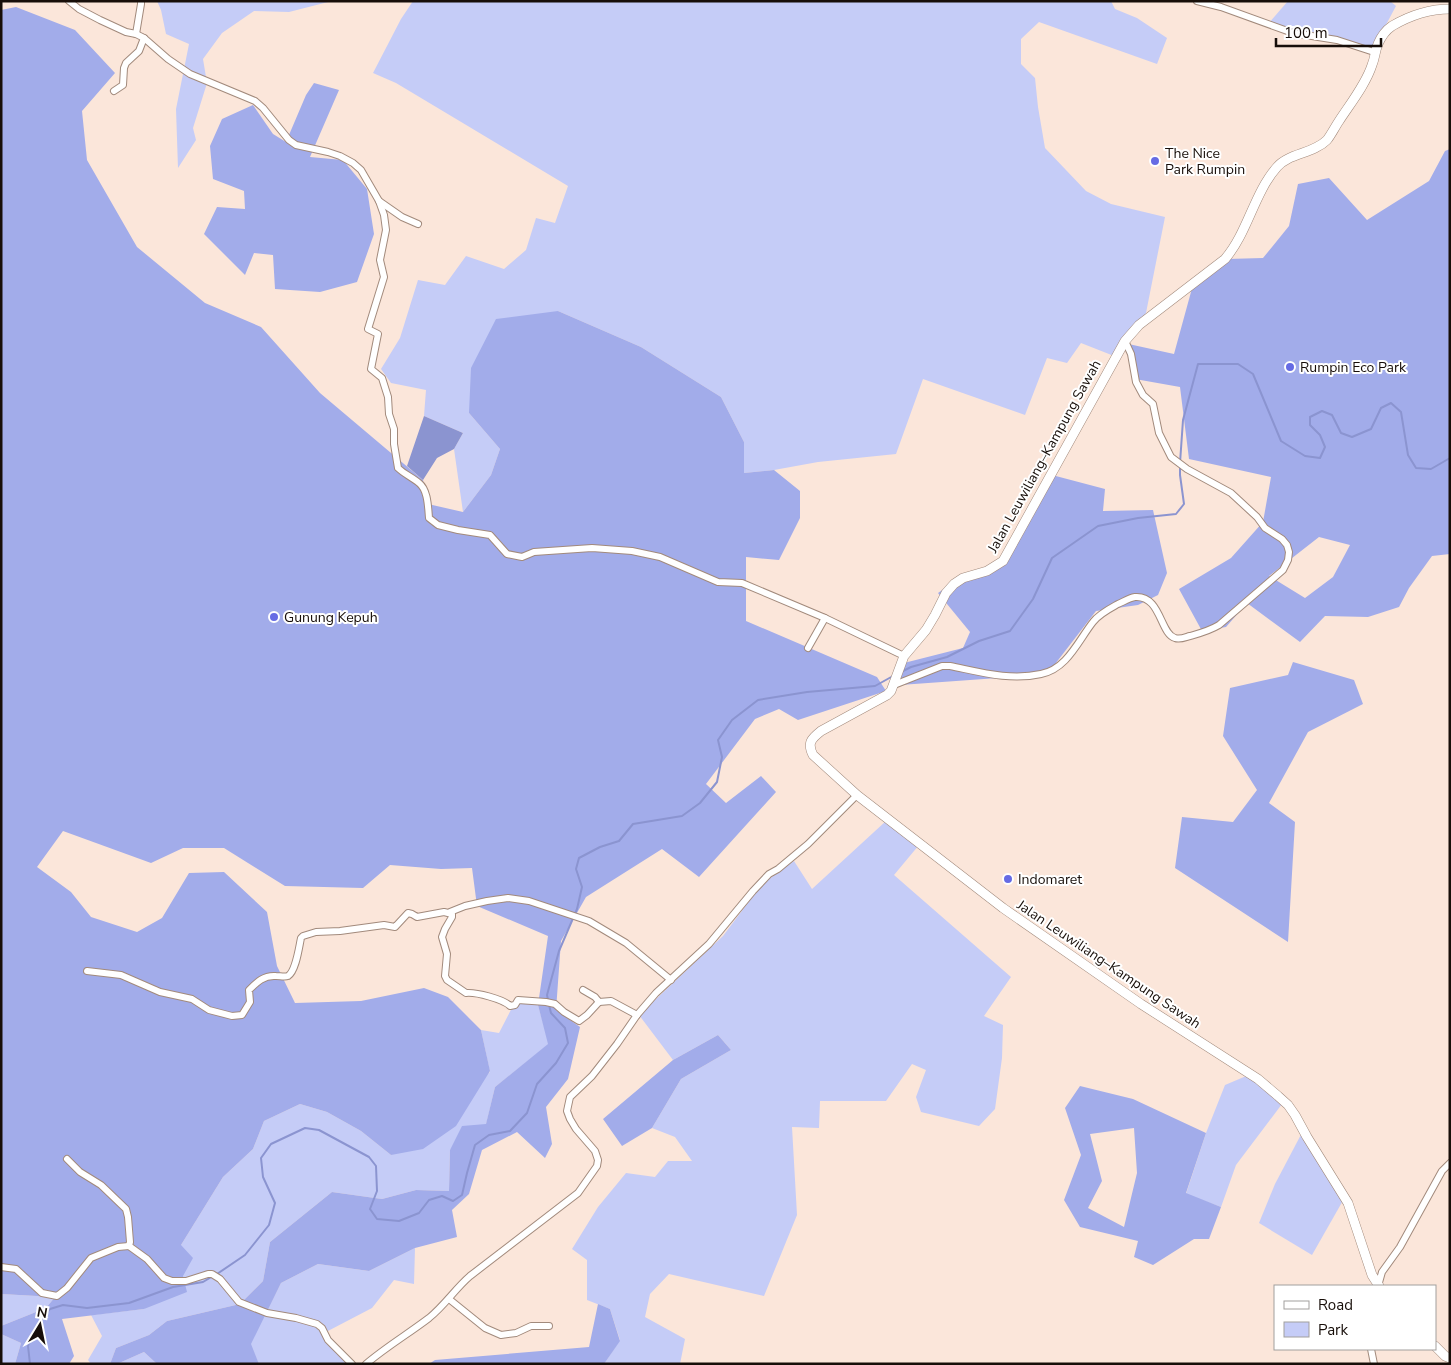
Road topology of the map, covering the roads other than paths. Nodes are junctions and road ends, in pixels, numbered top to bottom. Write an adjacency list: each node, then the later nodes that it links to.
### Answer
1 (70, 1): 5 (street)
2 (141, 1): 5 (street)
3 (1197, 1): 7 (street)
4 (1450, 9): 7 (main road, Jalan Leuwiliang–Kampung Sawah)
5 (136, 34): 6 (street)
6 (144, 38): 8 (street); 9 (street)
7 (1374, 52): 11 (main road, Jalan Leuwiliang–Kampung Sawah)
8 (114, 91)
9 (380, 201): 10 (street); 12 (street)
10 (418, 224)
11 (1125, 340): 14 (main road, Jalan Leuwiliang–Kampung Sawah); 15 (street)
12 (825, 618): 13 (street); 14 (street)
13 (808, 648)
14 (904, 656): 15 (main road, Jalan Leuwiliang–Kampung Sawah)
15 (895, 683): 16 (main road, Jalan Leuwiliang–Kampung Sawah)
16 (857, 795): 19 (street); 27 (main road, Jalan Leuwiliang–Kampung Sawah)
17 (450, 912): 18 (street); 19 (street); 21 (street)
18 (87, 971)
19 (670, 980): 22 (street)
20 (582, 990): 21 (street)
21 (599, 1002): 22 (street)
22 (637, 1015): 29 (street)
23 (67, 1159): 25 (street)
24 (1450, 1163): 28 (street)
25 (128, 1246): 26 (street); 34 (street)
26 (1, 1266)
27 (1378, 1285)
28 (1379, 1285)
29 (450, 1299): 30 (street); 35 (street)
30 (549, 1326)
31 (1436, 1347): 33 (main road)
32 (1371, 1350): 36 (street)
33 (1450, 1358)
34 (352, 1364)
35 (366, 1364)
36 (1374, 1364)

